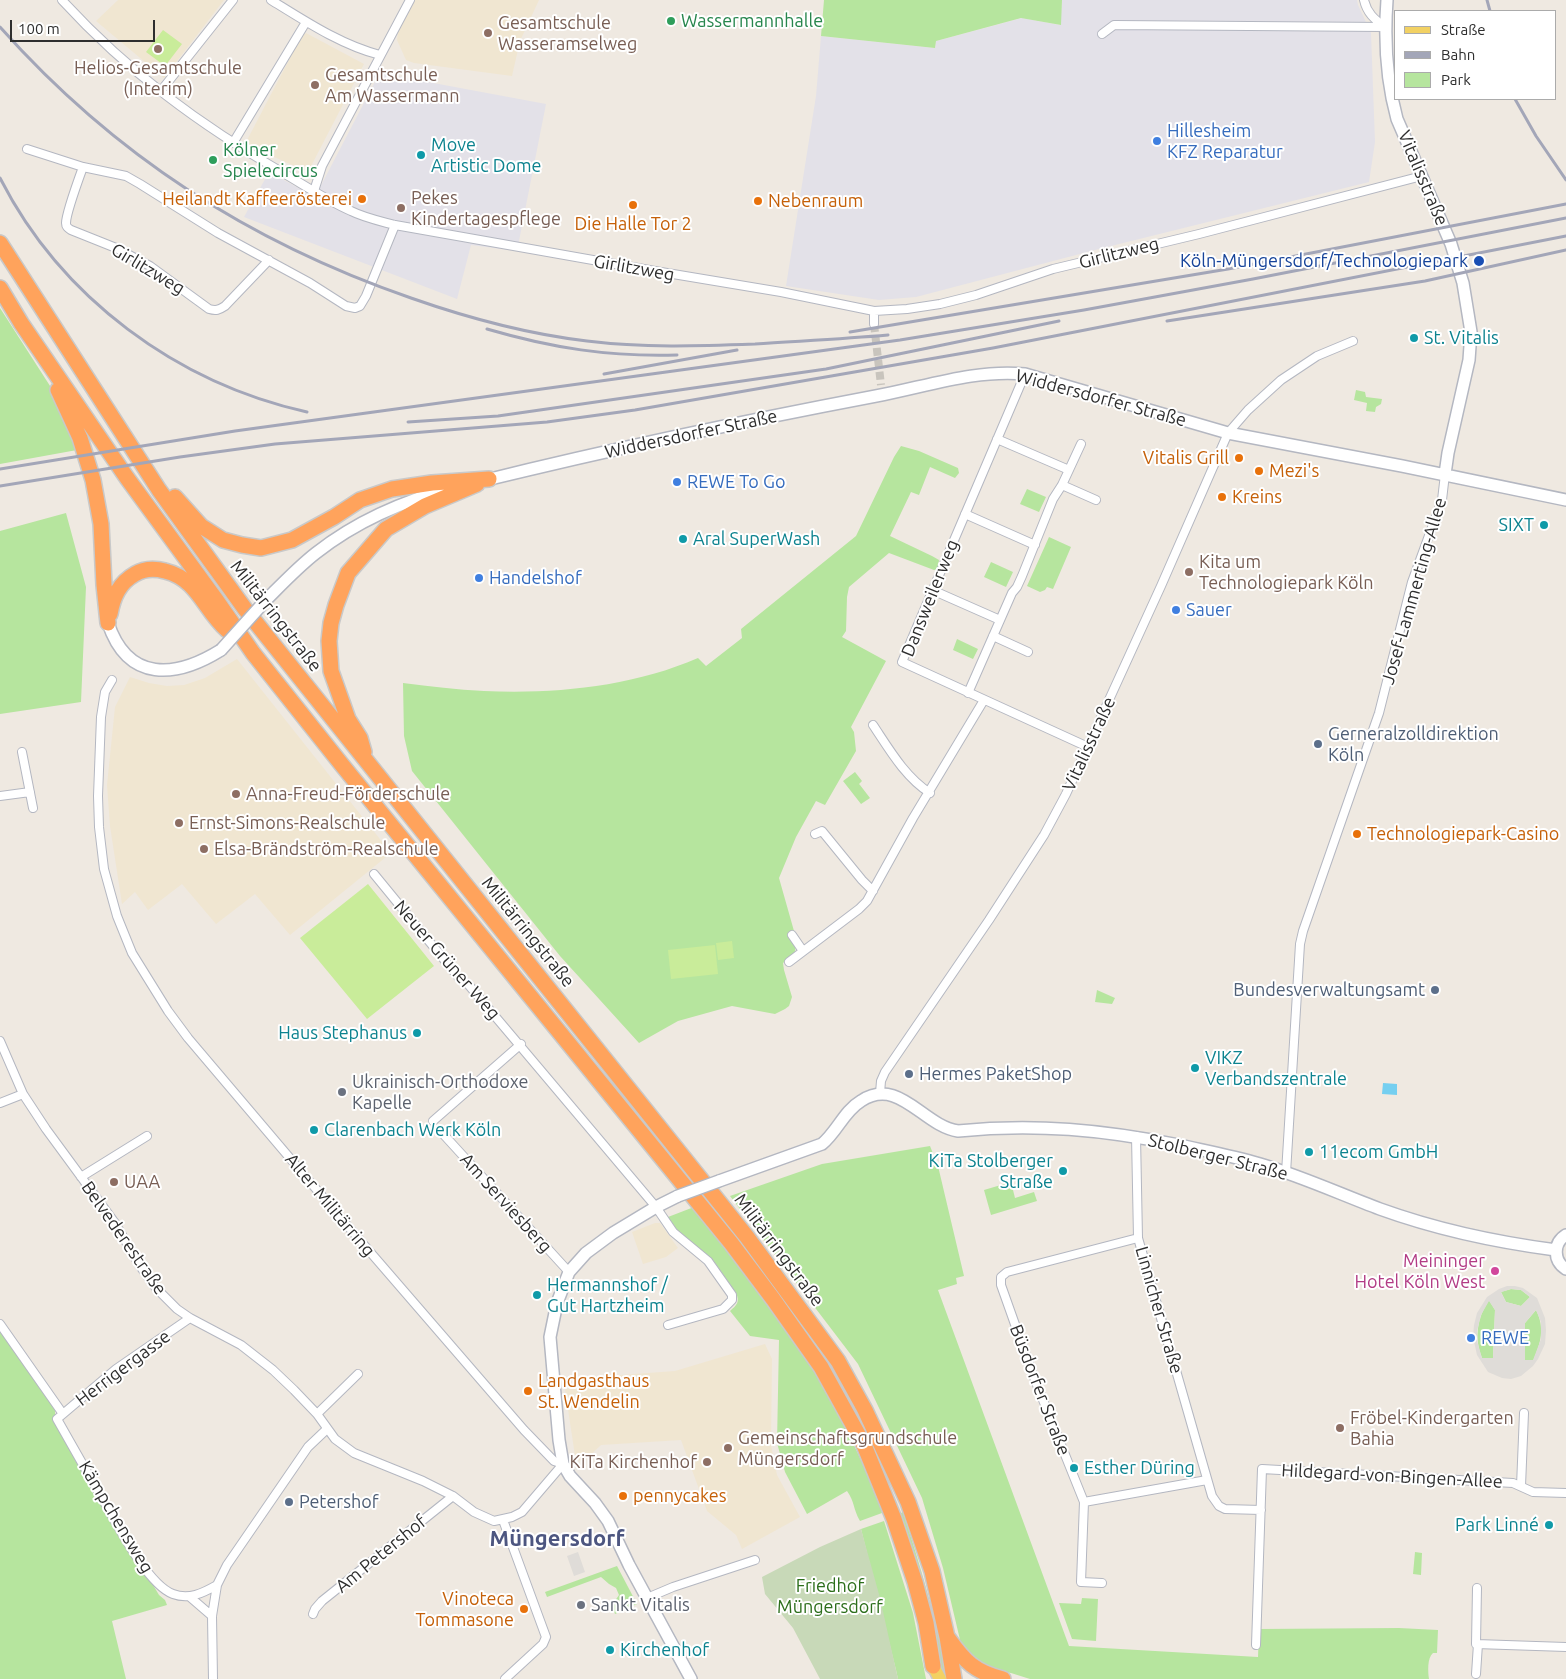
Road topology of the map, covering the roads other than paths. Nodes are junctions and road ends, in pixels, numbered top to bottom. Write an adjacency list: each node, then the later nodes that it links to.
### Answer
1 (62, 0): 11 (street, Girlitzweg)
2 (233, 0): 11 (street)
3 (270, 0): 7 (street)
4 (410, 0): 10 (street)
5 (1364, 0): 8 (street)
6 (1388, 0): 8 (street, Vitalisstraße)
7 (306, 22): 10 (street); 12 (street)
8 (1385, 27): 9 (street); 15 (street, Vitalisstraße)
9 (1102, 34)
10 (380, 55): 16 (street)
11 (160, 92): 12 (street, Girlitzweg)
12 (233, 143): 16 (street, Girlitzweg)
13 (28, 149): 14 (street)
14 (83, 166): 19 (street); 19 (street, Girlitzweg)
15 (1422, 176): 21 (street, Girlitzweg); 31 (street, Vitalisstraße)
16 (314, 190): 17 (street, Girlitzweg)
17 (394, 224): 19 (street); 21 (street, Girlitzweg)
18 (0, 244): 26 (highway, Militärringstraße)
19 (269, 260)
20 (0, 288): 22 (highway, Militärringstraße)
21 (874, 311): 23 (street)
22 (21, 323): 40 (highway); 43 (highway, Militärringstraße)
23 (874, 324)
24 (1353, 341): 27 (street, Vitalisstraße)
25 (1025, 374): 27 (street, Widdersdorfer Straße); 28 (street, Dansweilerweg); 32 (street, Widdersdorfer Straße)
26 (118, 425): 32 (highway); 50 (highway, Militärringstraße)
27 (1228, 433): 31 (street, Widdersdorfer Straße); 48 (street, Vitalisstraße)
28 (997, 439): 30 (street); 36 (street, Dansweilerweg)
29 (1081, 444): 30 (street)
30 (1069, 470): 33 (street)
31 (1445, 474): 35 (street, Widdersdorfer Straße); 70 (street, Josef-Lammerting-Allee)
32 (489, 479): 40 (street, Widdersdorfer Straße, bridge); 50 (highway)
33 (1062, 485): 34 (street); 37 (street)
34 (1096, 500)
35 (1566, 500)
36 (966, 514): 37 (street); 38 (street, Dansweilerweg)
37 (1035, 545): 39 (street)
38 (932, 590): 39 (street); 45 (street, Dansweilerweg)
39 (1000, 620): 41 (street)
40 (108, 623): 43 (highway)
41 (993, 636): 42 (street); 45 (street)
42 (1028, 652)
43 (253, 653): 107 (highway, Militärringstraße)
44 (112, 680): 86 (street, Alter Militärring)
45 (968, 693): 46 (street, Dansweilerweg)
46 (984, 700): 48 (street, Dansweilerweg); 52 (street)
47 (873, 725): 52 (street)
48 (1088, 746): 63 (street, Vitalisstraße)
49 (22, 752): 51 (street)
50 (368, 764): 102 (highway, Militärringstraße)
51 (30, 792): 53 (street); 54 (street)
52 (930, 793): 57 (street)
53 (0, 796)
54 (33, 808)
55 (815, 834): 57 (street)
56 (374, 874): 62 (street, Neuer Grüner Weg)
57 (873, 891): 59 (street)
58 (792, 935): 59 (street)
59 (803, 951): 60 (street)
60 (790, 962)
61 (0, 1041): 64 (street, Belvederestraße)
62 (520, 1044): 66 (street); 72 (street, Neuer Grüner Weg)
63 (880, 1093): 69 (street, Stolberger Straße); 72 (street, bridge)
64 (23, 1094): 65 (street); 71 (street, Belvederestraße)
65 (0, 1104)
66 (433, 1121)
67 (444, 1135): 77 (street, Am Serviesberg)
68 (147, 1136): 71 (street)
69 (1136, 1136): 70 (street, Stolberger Straße); 74 (street, Linnicher Straße)
70 (1286, 1172): 75 (street, Stolberger Straße)
71 (81, 1177): 78 (street, Belvederestraße)
72 (656, 1206): 77 (street); 80 (street, Neuer Grüner Weg)
73 (1566, 1235): 75 (street)
74 (1138, 1238): 87 (street, Linnicher Straße); 91 (street, Büsdorfer Straße)
75 (1556, 1250): 76 (street)
76 (1566, 1269)
77 (569, 1272): 86 (street)
78 (190, 1318): 83 (street, Belvederestraße); 84 (street, Herrigergasse)
79 (0, 1324): 84 (street, Kämpchensweg)
80 (668, 1325)
81 (358, 1374): 83 (street)
82 (1524, 1413): 88 (street, Hildegard-von-Bingen-Allee)
83 (317, 1414): 85 (street, Belvederestraße)
84 (60, 1416): 98 (street, Kämpchensweg)
85 (327, 1429): 90 (street, Belvederestraße); 96 (street)
86 (563, 1464): 93 (street); 99 (street, Alter Militärring)
87 (1207, 1480): 91 (street); 92 (street, Linnicher Straße)
88 (1520, 1486): 89 (street, Hildegard-von-Bingen-Allee); 92 (street, Hildegard-von-Bingen-Allee)
89 (1566, 1493)
90 (453, 1496): 93 (street, Belvederestraße); 100 (street, Am Petershof)
91 (1084, 1502): 95 (street)
92 (1261, 1510): 104 (street)
93 (503, 1520): 109 (street)
94 (755, 1560): 99 (street)
95 (1102, 1583)
96 (217, 1585): 98 (street); 101 (street)
97 (1477, 1588): 103 (street)
98 (190, 1597): 101 (street)
99 (647, 1598): 110 (street, Alter Militärring)
100 (313, 1614)
101 (212, 1616): 108 (street)
102 (947, 1637): 111 (highway, Militärringstraße); 112 (highway)
103 (1478, 1644): 105 (street); 106 (street)
104 (1256, 1645)
105 (1566, 1647)
106 (1476, 1674)
107 (936, 1675)
108 (213, 1679)
109 (505, 1679)
110 (691, 1679)
111 (954, 1679)
112 (1003, 1679)

